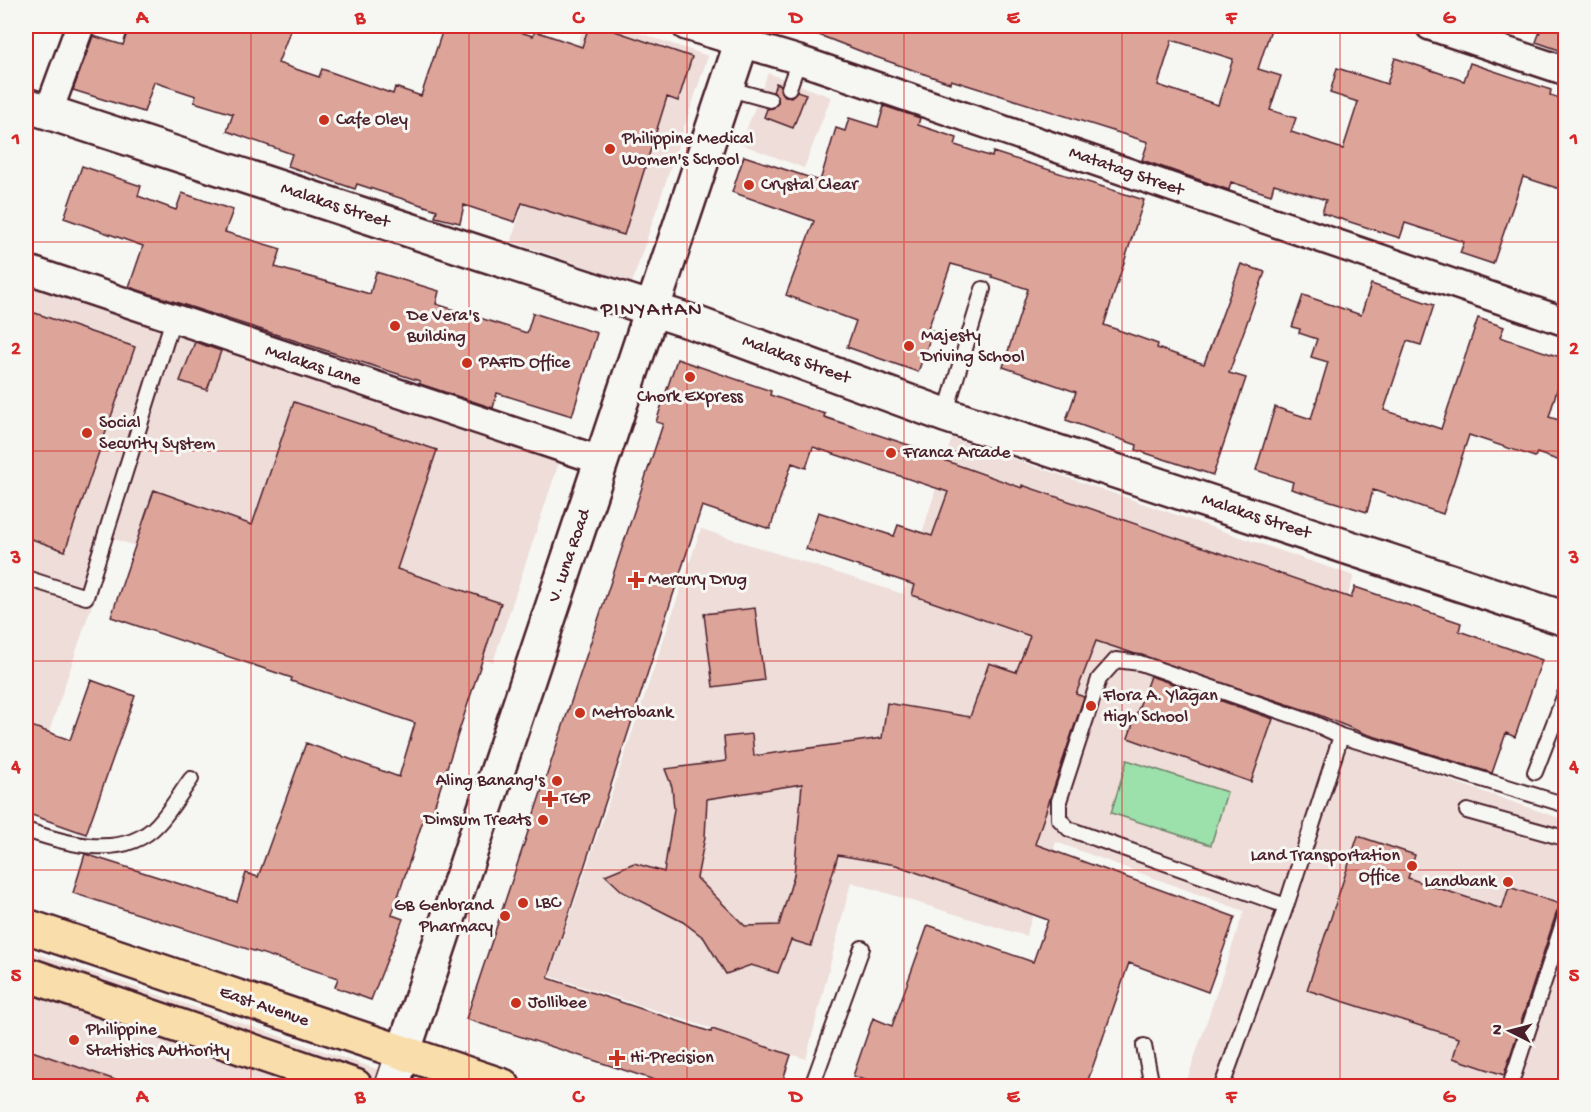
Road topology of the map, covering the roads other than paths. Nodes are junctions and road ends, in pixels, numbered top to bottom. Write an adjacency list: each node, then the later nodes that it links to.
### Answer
1 (80, 26): 10 (street)
2 (686, 26): 4 (street, Matatag Street)
3 (1430, 26): 6 (street)
4 (744, 34): 5 (street, Matatag Street); 7 (street, V. Luna Road)
5 (799, 60): 8 (lane); 14 (street, Matatag Street)
6 (1566, 71)
7 (726, 88): 9 (lane); 13 (street, V. Luna Road)
8 (789, 88)
9 (770, 100)
10 (37, 109): 13 (street, Malakas Street)
11 (26, 269): 15 (street, Malakas Lane)
12 (983, 289): 16 (lane)
13 (653, 310): 16 (street, Malakas Street); 17 (street, V. Luna Road)
14 (1566, 321)
15 (171, 324): 17 (street, Malakas Lane); 18 (lane)
16 (945, 415): 19 (street, Malakas Street)
17 (602, 461): 34 (street, V. Luna Road)
18 (26, 578)
19 (1566, 619)
20 (1566, 692): 22 (lane)
21 (1341, 736): 24 (lane); 28 (lane); 28 (lane)
22 (1534, 772)
23 (191, 779): 26 (lane)
24 (1566, 805)
25 (1467, 811): 27 (lane)
26 (26, 830)
27 (1564, 838)
28 (1286, 906): 40 (lane)
29 (1566, 914): 41 (lane)
30 (26, 926): 34 (main road, East Avenue)
31 (862, 948): 38 (lane)
32 (26, 974): 35 (main road)
33 (1144, 1046): 39 (lane)
34 (403, 1053): 36 (street, V. Luna Road); 37 (main road, East Avenue)
35 (356, 1086)
36 (392, 1086)
37 (503, 1086)
38 (812, 1086)
39 (1152, 1086)
40 (1222, 1086)
41 (1510, 1086)

